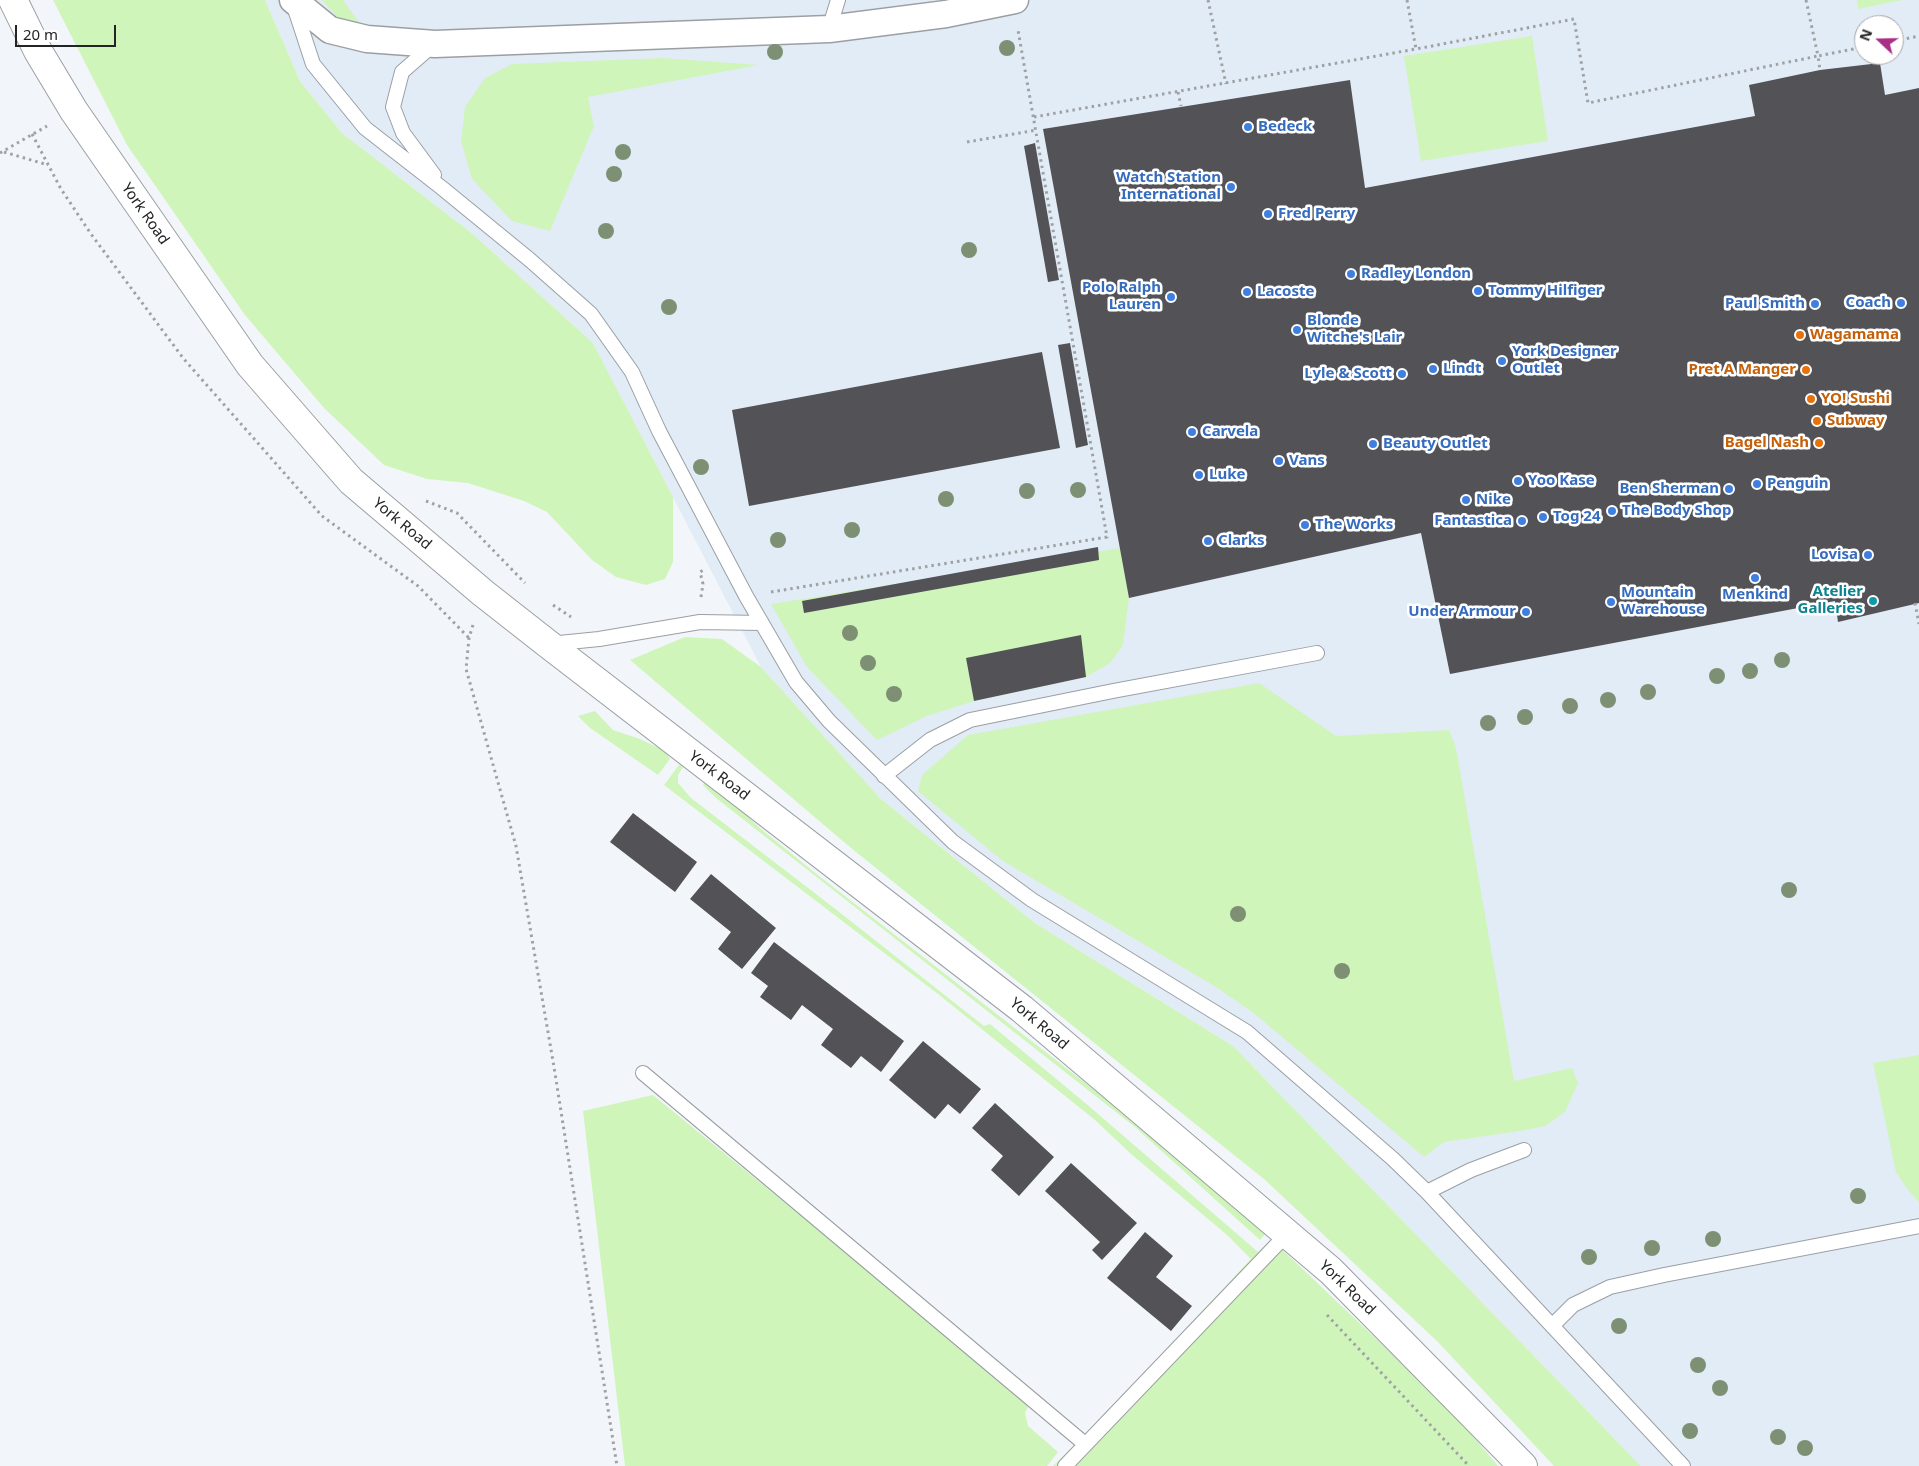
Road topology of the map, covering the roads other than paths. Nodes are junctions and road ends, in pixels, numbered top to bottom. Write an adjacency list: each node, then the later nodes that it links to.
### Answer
1 (13, 0): 9 (main road, York Road)
2 (292, 0): 6 (street); 7 (lane)
3 (838, 0): 5 (lane)
4 (1014, 0): 5 (street)
5 (829, 29): 6 (street)
6 (435, 44): 7 (lane)
7 (442, 188): 8 (lane)
8 (762, 624): 9 (lane); 11 (lane)
9 (548, 644): 16 (main road, York Road)
10 (1317, 653): 11 (lane)
11 (884, 776): 14 (lane)
12 (643, 1073): 18 (lane)
13 (1524, 1150): 14 (lane)
14 (1427, 1192): 17 (lane)
15 (1919, 1226): 17 (lane)
16 (1287, 1234): 18 (lane); 20 (main road, York Road)
17 (1553, 1325): 21 (lane)
18 (1086, 1444): 19 (lane)
19 (1065, 1466)
20 (1523, 1466)
21 (1683, 1466)

